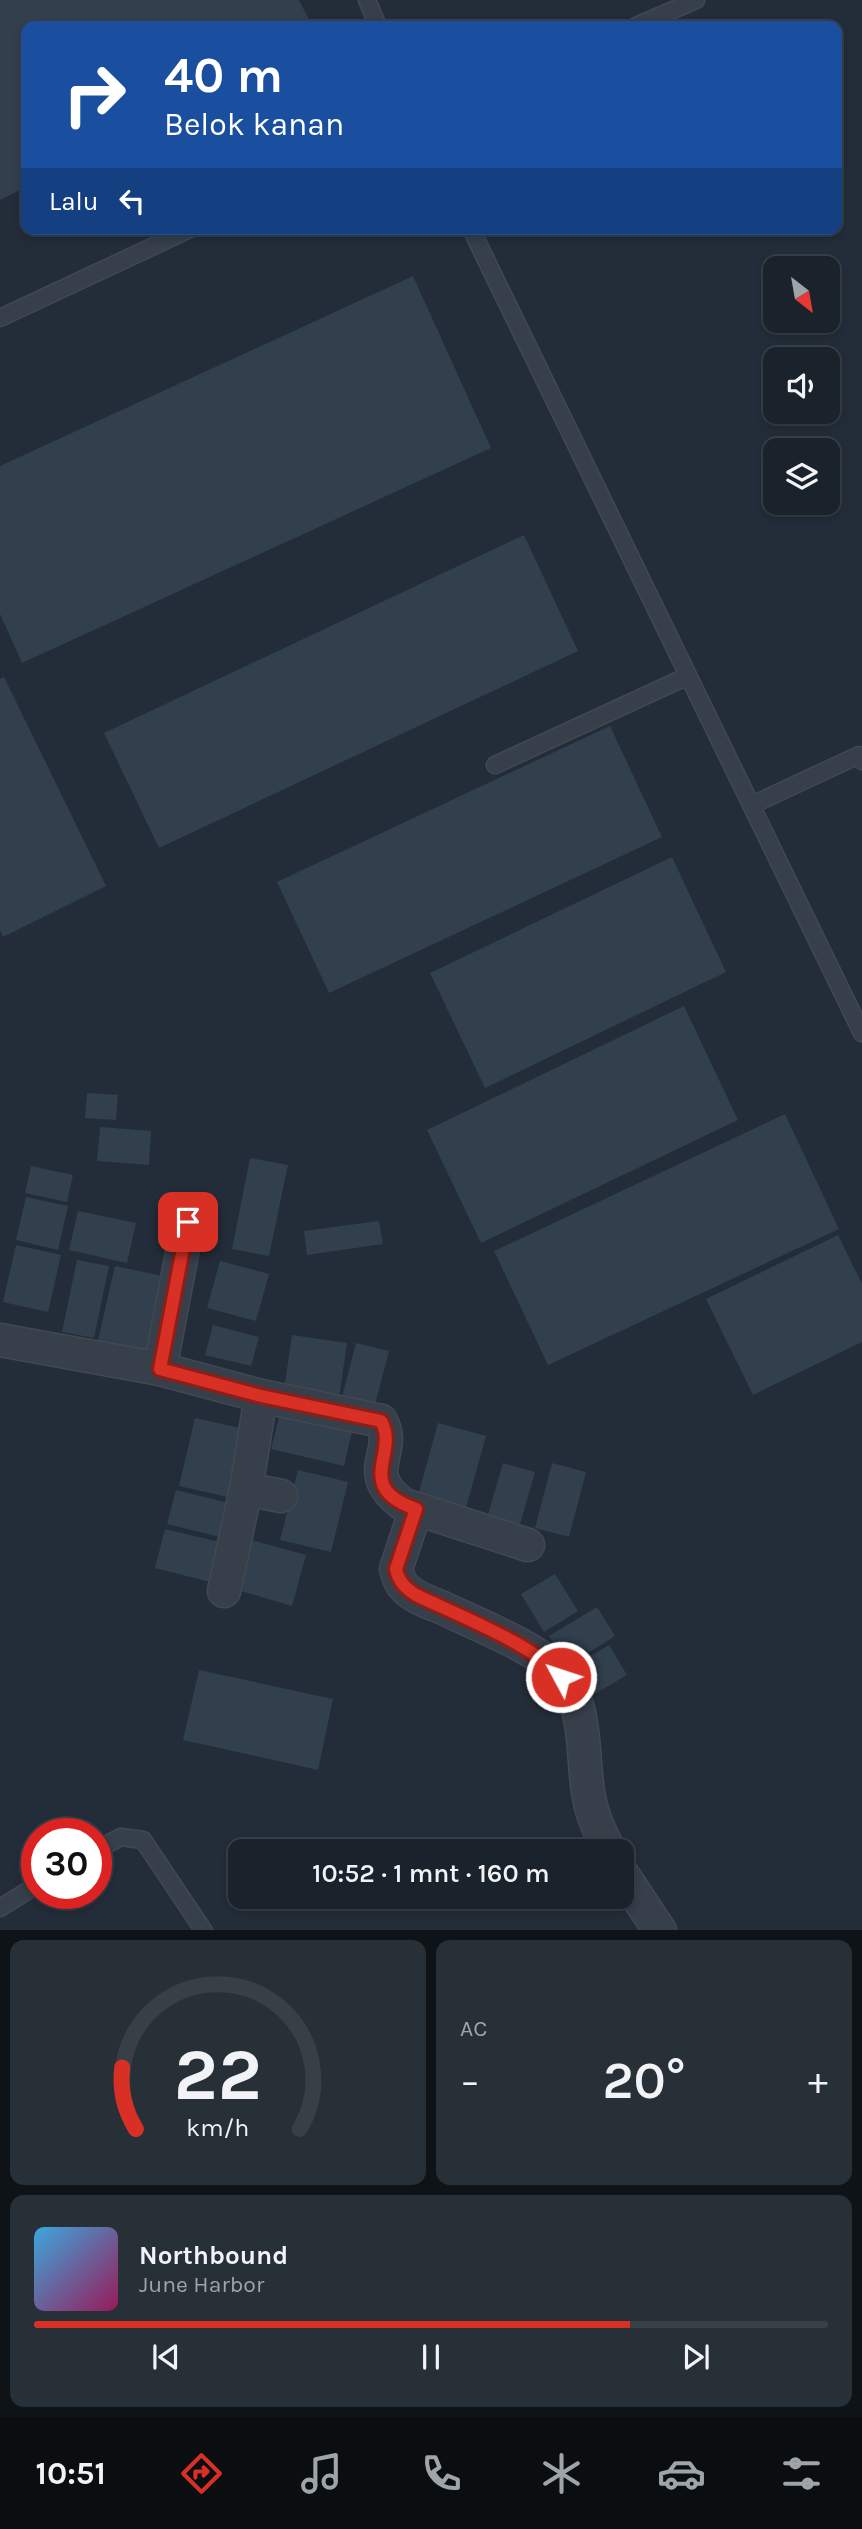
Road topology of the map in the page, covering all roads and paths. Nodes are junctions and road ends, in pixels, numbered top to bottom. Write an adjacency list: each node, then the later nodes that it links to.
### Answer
1 (367, 0): 3 (lane)
2 (696, 0): 4 (lane)
3 (376, 21)
4 (648, 21)
5 (177, 235): 7 (lane)
6 (474, 235): 8 (lane)
7 (0, 318)
8 (688, 676): 10 (lane); 11 (lane)
9 (861, 756): 11 (lane)
10 (495, 765)
11 (752, 805): 12 (lane)
12 (862, 1033)
13 (188, 1222): 15 (street)
14 (0, 1340): 15 (street)
15 (160, 1369): 16 (street)
16 (261, 1396): 17 (street); 19 (street)
17 (246, 1489): 18 (street); 21 (street)
18 (281, 1496)
19 (416, 1509): 20 (street); 22 (street)
20 (528, 1545)
21 (224, 1591)
22 (604, 1839)
23 (112, 1842): 27 (lane)
24 (634, 1891): 28 (street)
25 (21, 1895): 26 (lane)
26 (0, 1908)
27 (204, 1930)
28 (660, 1930)

